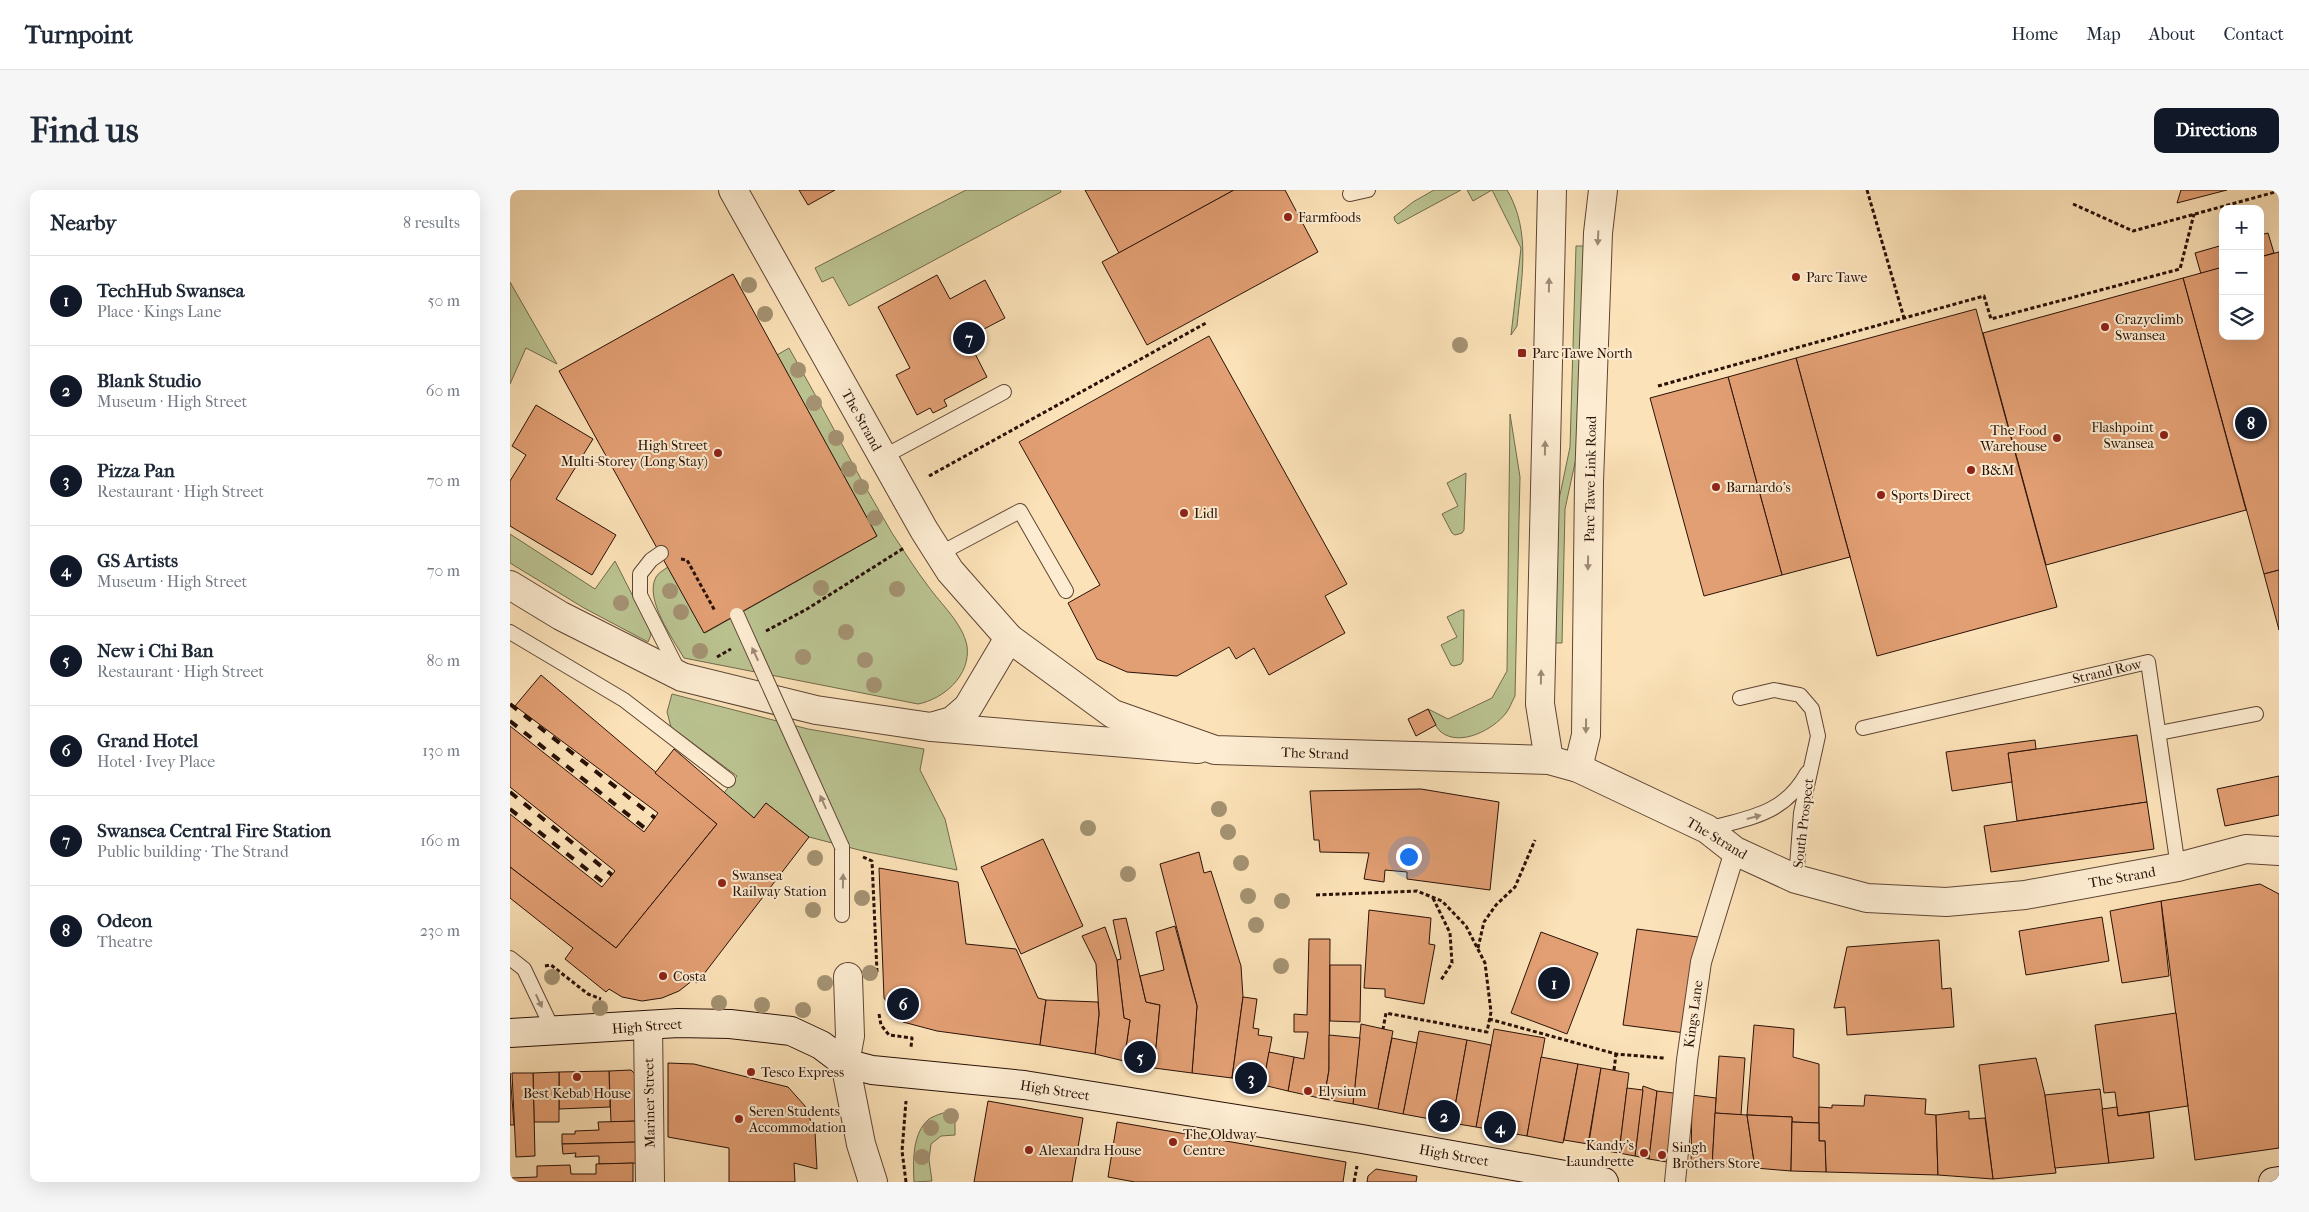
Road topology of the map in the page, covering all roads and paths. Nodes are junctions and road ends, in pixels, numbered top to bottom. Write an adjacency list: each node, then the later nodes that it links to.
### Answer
1 (733, 190): 14 (street, The Strand)
2 (1353, 190): 3 (lane)
3 (1368, 190)
4 (1552, 190): 34 (street, one-way to 4)
5 (1603, 190): 36 (street, Parc Tawe Link Road, one-way to 36)
6 (1868, 190): 10 (path)
7 (2279, 191): 9 (path)
8 (2073, 204): 9 (path)
9 (2194, 214): 10 (path)
10 (1904, 318): 12 (path)
11 (1206, 322): 15 (path)
12 (1658, 386)
13 (1004, 392): 14 (lane)
14 (883, 457): 18 (street, The Strand)
15 (928, 476)
16 (901, 540): 24 (path)
17 (660, 553): 21 (path); 27 (lane)
18 (939, 554): 20 (lane); 25 (street, The Strand)
19 (510, 585): 27 (street, The Strand)
20 (1066, 591)
21 (715, 611)
22 (737, 615): 40 (lane, one-way to 22, bridge)
23 (510, 632): 37 (lane)
24 (764, 632)
25 (1008, 638): 30 (street, The Strand); 33 (street, The Strand)
26 (738, 646): 27 (path)
27 (682, 677): 30 (street, The Strand)
28 (1740, 698): 35 (lane, South Prospect)
29 (2256, 714): 32 (lane)
30 (931, 727): 33 (street, The Strand)
31 (1863, 728): 32 (lane, Strand Row)
32 (2158, 733): 43 (lane, Strand Row)
33 (1215, 750): 34 (street, The Strand)
34 (1549, 760): 36 (street, The Strand)
35 (1811, 766): 38 (lane, South Prospect, one-way to 35); 44 (lane, South Prospect)
36 (1578, 768): 38 (street, The Strand)
37 (728, 780)
38 (1707, 829): 41 (street, The Strand)
39 (1535, 840): 48 (path)
40 (842, 847): 47 (lane, one-way to 40); 51 (path)
41 (1735, 851): 44 (street, The Strand); 61 (street, Kings Lane)
42 (2279, 851): 43 (street, The Strand)
43 (2178, 867): 44 (street, The Strand)
44 (1796, 879)
45 (1316, 895): 46 (path)
46 (1433, 897): 48 (path); 53 (path)
47 (842, 915)
48 (1478, 949): 55 (path)
49 (510, 958): 50 (lane)
50 (524, 969): 54 (path); 58 (lane, one-way to 58)
51 (877, 975)
52 (848, 977): 62 (street)
53 (1440, 980)
54 (603, 999)
55 (1489, 1019): 57 (path); 60 (path)
56 (648, 1025): 58 (street, High Street); 62 (street, High Street); 65 (street, Mariner Street)
57 (1383, 1029)
58 (554, 1032): 59 (street, High Street)
59 (510, 1033)
60 (1616, 1054): 61 (path); 63 (path)
61 (1687, 1060): 68 (street, Kings Lane)
62 (844, 1063): 66 (street); 67 (street, High Street)
63 (1614, 1070)
64 (2279, 1181): 69 (street)
65 (650, 1182)
66 (872, 1182)
67 (1604, 1182)
68 (1675, 1182)
69 (2273, 1182)

